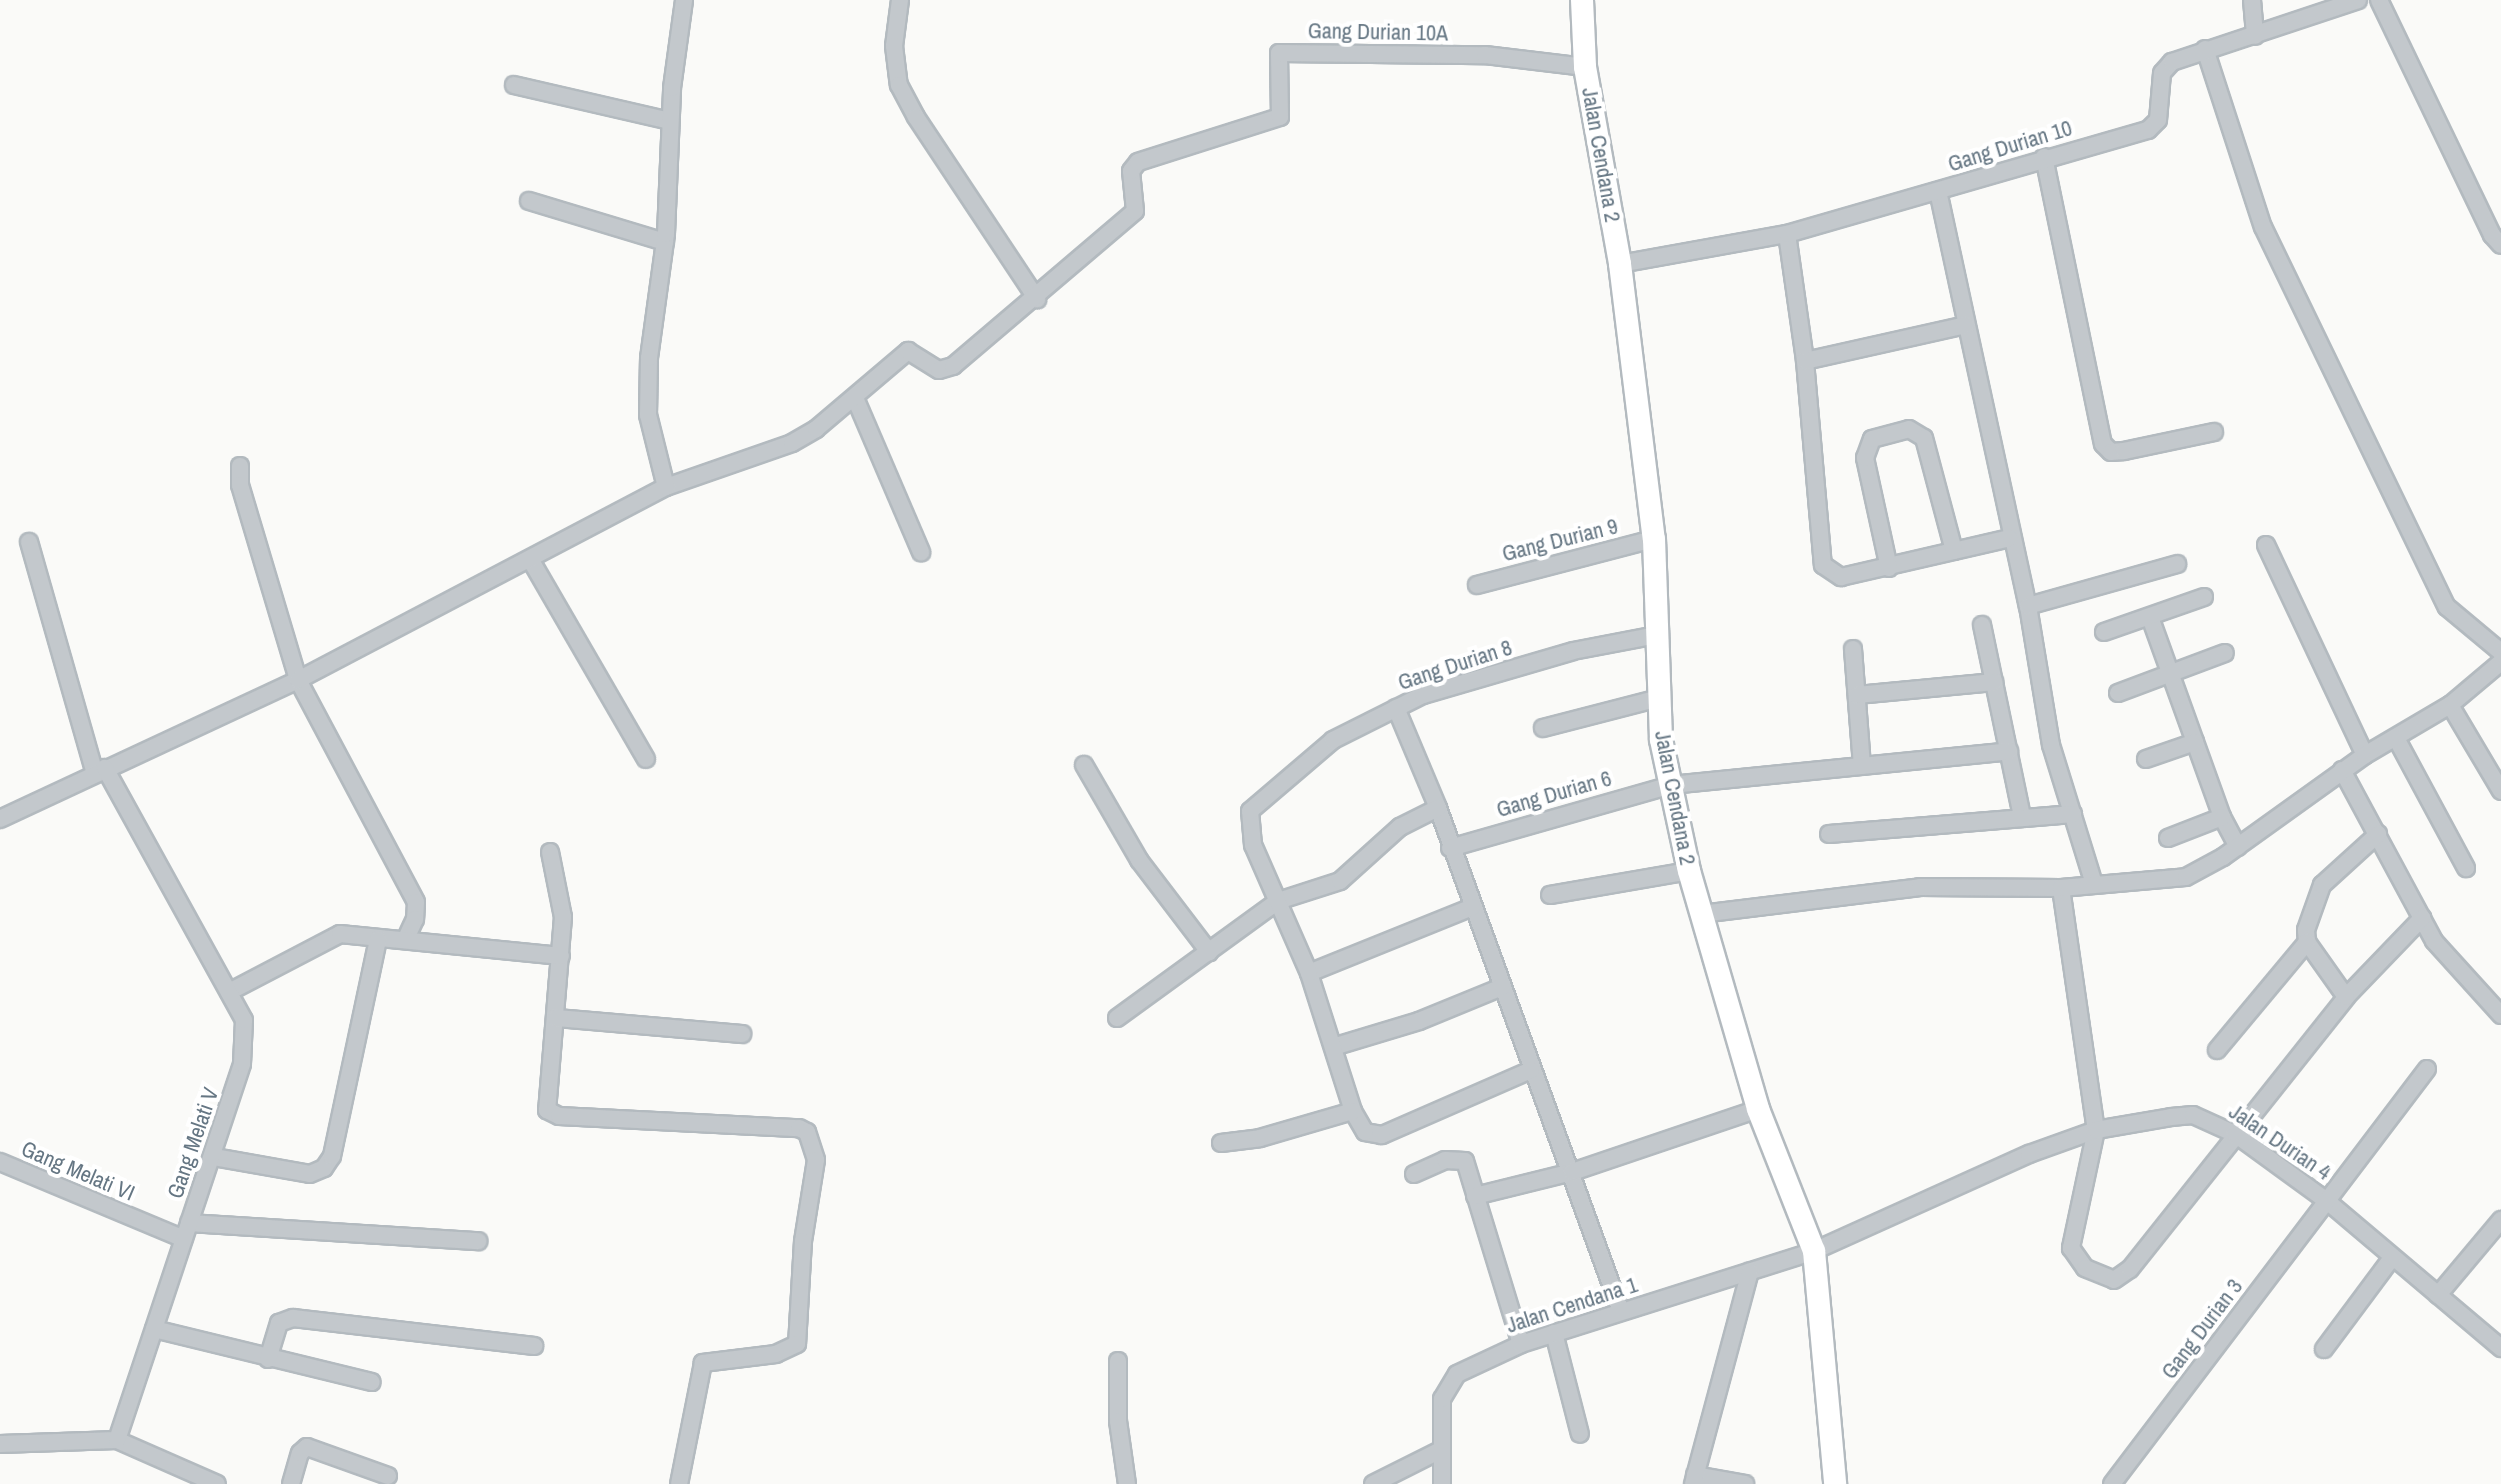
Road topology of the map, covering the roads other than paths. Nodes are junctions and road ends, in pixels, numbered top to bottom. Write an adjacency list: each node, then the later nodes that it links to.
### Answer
1 (684, 0): 11 (street)
2 (900, 0): 19 (street)
3 (1582, 0): 9 (street, Jalan Cendana 2)
4 (2252, 0): 7 (street)
5 (2358, 0): 7 (street, Gang Durian 10)
6 (2379, 0): 17 (street)
7 (2255, 36): 8 (street, Gang Durian 10)
8 (2205, 49): 12 (street, Gang Durian 10); 43 (street)
9 (1585, 67): 18 (street, Jalan Cendana 2); 19 (street, Gang Durian 10A)
10 (514, 85): 11 (street)
11 (670, 121): 16 (street)
12 (2044, 157): 13 (street, Gang Durian 10); 23 (street)
13 (1938, 191): 15 (street, Gang Durian 10); 20 (street)
14 (529, 201): 16 (street)
15 (1787, 234): 18 (street, Gang Durian 10); 21 (street)
16 (665, 242): 25 (street)
17 (2501, 245)
18 (1620, 264): 27 (street, Jalan Cendana 2)
19 (1037, 299): 22 (street)
20 (1966, 325): 21 (street); 26 (street)
21 (1805, 361): 34 (street)
22 (855, 398): 25 (street); 31 (street)
23 (2214, 432)
24 (240, 466): 47 (street)
25 (666, 487): 32 (street)
26 (2010, 538): 30 (street); 37 (street)
27 (1654, 539): 35 (street, Gang Durian 9); 41 (street, Jalan Cendana 2)
28 (29, 542): 63 (street, Gang Melati V)
29 (2266, 545): 58 (street)
30 (1954, 551): 34 (street); 34 (street)
31 (921, 552)
32 (530, 559): 47 (street); 59 (street)
33 (2177, 564): 37 (street)
34 (1889, 568)
35 (1477, 585)
36 (2204, 597): 38 (street)
37 (2028, 606): 68 (street)
38 (2150, 617): 40 (street); 46 (street)
39 (1982, 625): 48 (street)
40 (2104, 632)
41 (1657, 635): 51 (street, Jalan Cendana 2); 53 (street, Gang Durian 8)
42 (1853, 649): 50 (street)
43 (2501, 652)
44 (2225, 653): 46 (street)
45 (2501, 662): 52 (street)
46 (2171, 671): 49 (street); 56 (street)
47 (298, 680): 63 (street); 88 (street)
48 (1994, 682): 50 (street); 57 (street)
49 (2118, 693)
50 (1857, 695): 62 (street)
51 (1659, 698): 54 (street); 65 (street, Jalan Cendana 2)
52 (2450, 705): 55 (street); 66 (street)
53 (1396, 708): 67 (street); 83 (street, Gang Durian 8)
54 (1543, 728)
55 (2396, 738): 58 (street); 78 (street)
56 (2195, 742): 60 (street); 70 (street)
57 (2009, 751): 62 (street, Gang Durian 6); 69 (street)
58 (2365, 755): 64 (street)
59 (646, 759)
60 (2146, 759)
61 (1084, 765): 90 (street)
62 (1862, 766): 65 (street, Gang Durian 6)
63 (100, 770): 71 (street); 94 (street, Gang Melati V)
64 (2342, 770): 73 (street); 75 (street)
65 (1671, 785): 76 (street, Gang Durian 6); 79 (street, Jalan Cendana 2)
66 (2501, 791)
67 (1438, 808): 76 (street); 83 (street)
68 (2073, 814): 69 (street); 80 (street)
69 (2022, 816): 72 (street)
70 (2222, 817): 74 (street); 75 (street)
71 (0, 819)
72 (1829, 834)
73 (2378, 834): 86 (street); 89 (street)
74 (2168, 838)
75 (2238, 847): 80 (street)
76 (1450, 848): 84 (street)
77 (550, 852): 91 (street)
78 (2466, 868)
79 (1689, 871): 82 (street); 85 (street, Jalan Cendana 2)
80 (2094, 884): 81 (street)
81 (2061, 888): 85 (street); 106 (street)
82 (1550, 895)
83 (1278, 901): 90 (street); 92 (street)
84 (1472, 907): 92 (street); 93 (street)
85 (1701, 914): 104 (street, Jalan Cendana 2)
86 (2422, 918): 95 (street); 96 (street)
87 (378, 940): 88 (street); 94 (street); 109 (street)
88 (405, 940): 91 (street)
89 (2307, 942): 95 (street); 101 (street)
90 (1209, 952): 98 (street)
91 (561, 956): 97 (street)
92 (1309, 973): 100 (street)
93 (1502, 987): 100 (street); 103 (street)
94 (229, 992): 109 (street, Gang Melati V)
95 (2346, 997): 107 (street)
96 (2501, 1015)
97 (556, 1018): 99 (street); 141 (street)
98 (1117, 1018)
99 (742, 1034)
100 (1333, 1047): 105 (street)
101 (2217, 1050)
102 (2427, 1069): 114 (street, Gang Durian 3)
103 (1531, 1070): 105 (street); 111 (street)
104 (1758, 1109): 111 (street); 118 (street, Jalan Cendana 2)
105 (1353, 1111): 108 (street)
106 (2096, 1130): 107 (street, Jalan Durian 4); 107 (street); 118 (street, Jalan Durian 4)
107 (2235, 1134): 114 (street, Jalan Durian 4)
108 (1221, 1143)
109 (214, 1157): 116 (street, Gang Melati V)
110 (0, 1162): 116 (street, Gang Melati VI)
111 (1572, 1172): 113 (street); 122 (street)
112 (1414, 1174): 113 (street)
113 (1475, 1196): 125 (street)
114 (2327, 1201): 119 (street, Jalan Durian 4); 147 (street, Gang Durian 3)
115 (2501, 1220): 121 (street)
116 (187, 1231): 117 (street, Gang Melati VI); 123 (street, Gang Melati V)
117 (478, 1241)
118 (1814, 1251): 120 (street, Jalan Cendana 1); 146 (street, Jalan Cendana 2)
119 (2391, 1259): 121 (street, Jalan Durian 4); 128 (street)
120 (1750, 1271): 122 (street, Jalan Cendana 1); 138 (street)
121 (2438, 1295): 127 (street, Jalan Durian 4)
122 (1621, 1312): 124 (street, Jalan Cendana 1)
123 (154, 1329): 129 (street); 133 (street, Gang Melati V)
124 (1554, 1333): 125 (street, Jalan Cendana 1); 132 (street)
125 (1521, 1344): 135 (street, Jalan Cendana 1)
126 (534, 1346): 129 (street)
127 (2501, 1348)
128 (2324, 1349)
129 (268, 1359): 131 (street)
130 (1118, 1361): 142 (street)
131 (372, 1382)
132 (1580, 1434)
133 (117, 1440): 134 (street); 137 (street)
134 (0, 1444)
135 (1441, 1450): 143 (street); 144 (street, Jalan Cendana 1)
136 (388, 1476): 140 (street)
137 (192, 1479): 139 (street)
138 (1694, 1480): 145 (street)
139 (217, 1484)
140 (291, 1484)
141 (679, 1484)
142 (1127, 1484)
143 (1373, 1484)
144 (1442, 1484)
145 (1745, 1484)
146 (1835, 1484)
147 (2112, 1484)

